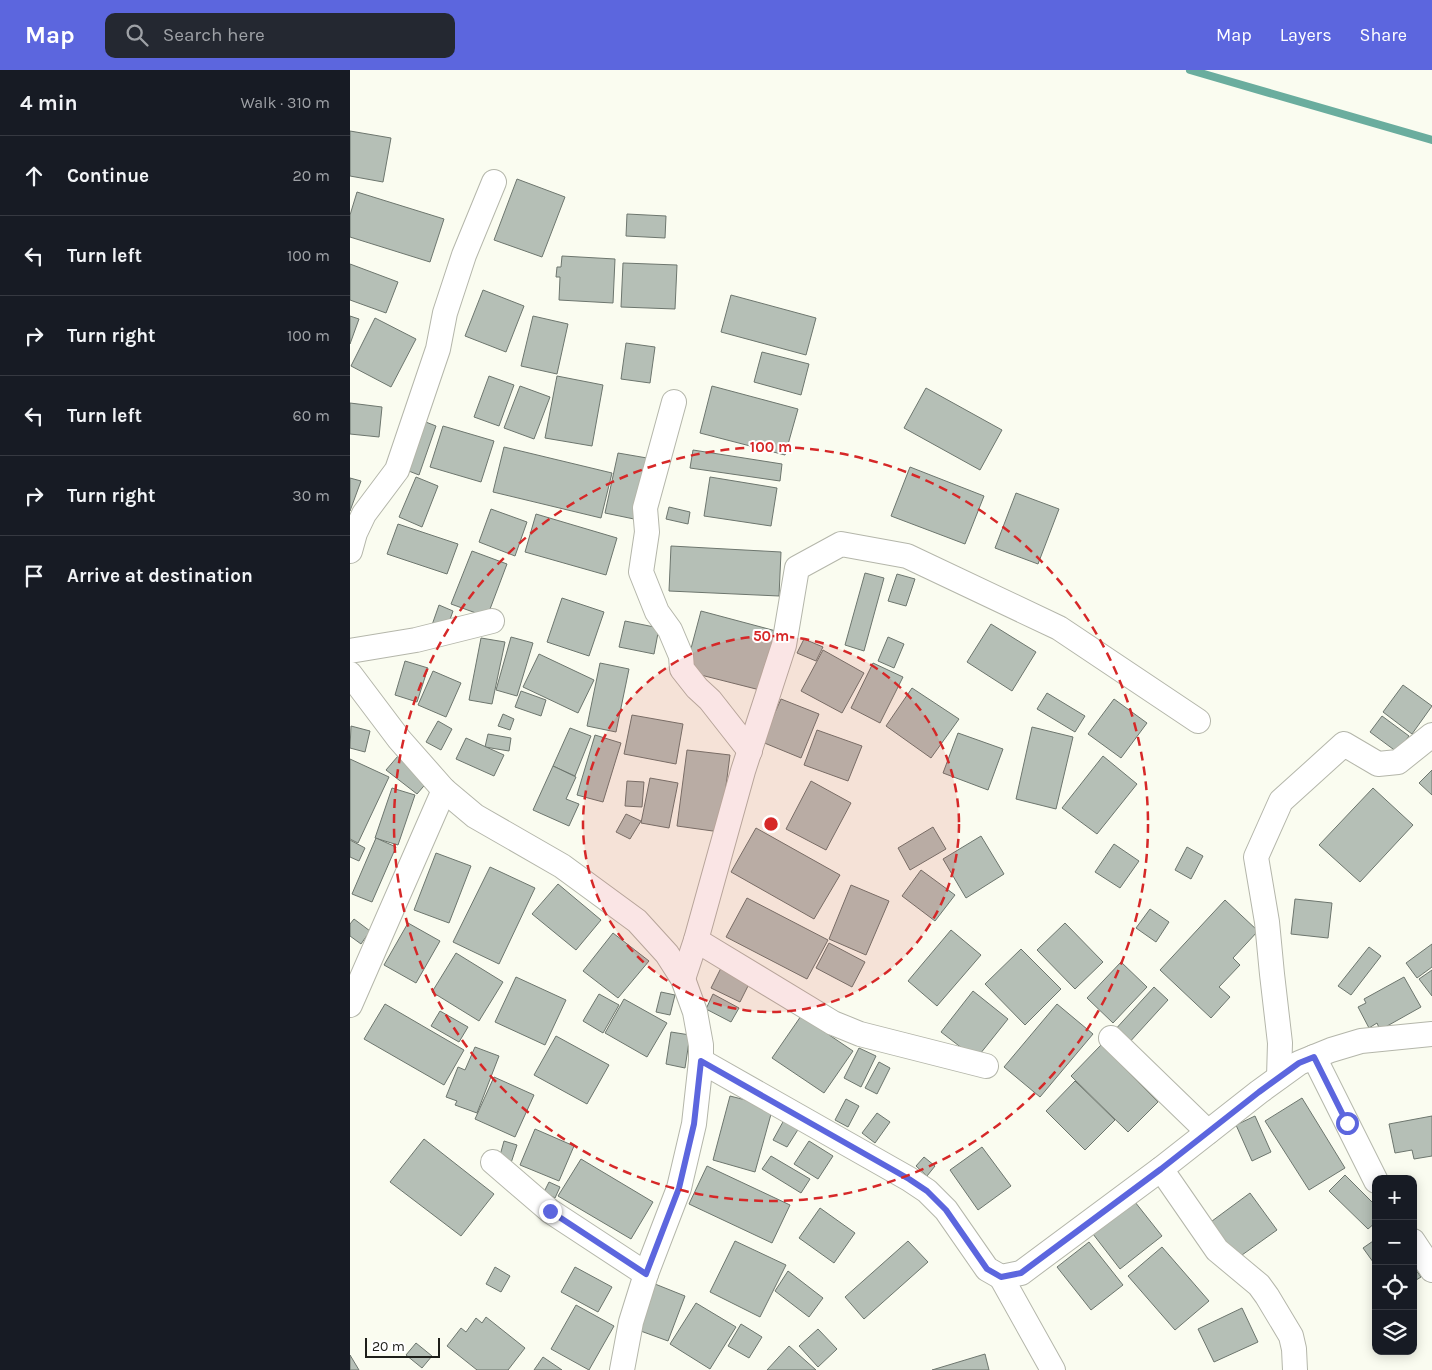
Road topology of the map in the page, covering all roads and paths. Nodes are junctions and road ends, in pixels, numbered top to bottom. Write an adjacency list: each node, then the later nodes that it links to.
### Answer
1 (494, 182): 3 (street)
2 (674, 402): 9 (street)
3 (350, 551)
4 (492, 621): 5 (street)
5 (350, 651)
6 (350, 674): 10 (street)
7 (1198, 721): 9 (street)
8 (1432, 735): 19 (street)
9 (750, 751): 11 (street)
10 (444, 790): 12 (street); 13 (street)
11 (696, 940): 12 (street); 18 (street)
12 (682, 979): 17 (street)
13 (350, 1005)
14 (1432, 1034): 16 (street)
15 (1111, 1038): 20 (street)
16 (1314, 1057): 19 (street); 23 (street)
17 (701, 1061): 26 (street); 27 (street)
18 (986, 1066)
19 (1280, 1077): 20 (street)
20 (1208, 1132): 22 (street)
21 (492, 1162): 26 (street)
22 (1161, 1169): 27 (street); 30 (street)
23 (1373, 1175)
24 (1417, 1246): 25 (street)
25 (1432, 1270)
26 (646, 1274): 28 (street)
27 (1001, 1277): 29 (street)
28 (622, 1370)
29 (1053, 1370)
30 (1295, 1370)

